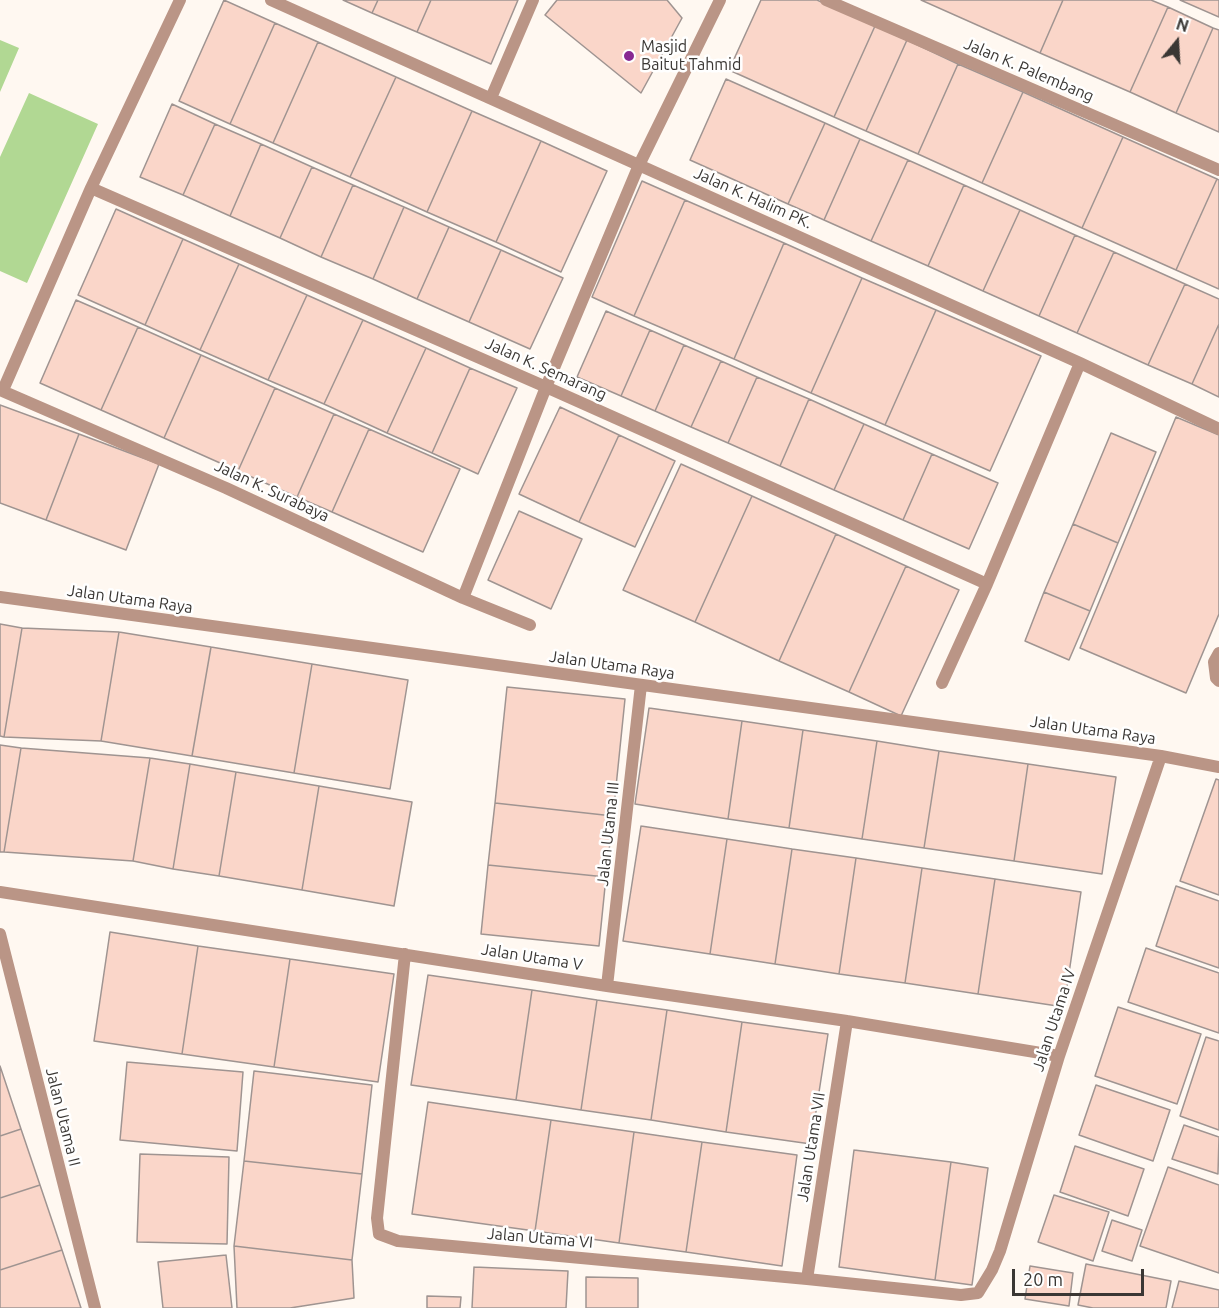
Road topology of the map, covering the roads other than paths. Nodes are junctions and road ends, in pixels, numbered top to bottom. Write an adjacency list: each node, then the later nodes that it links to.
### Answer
1 (180, 0): 9 (street)
2 (272, 0): 6 (street, Jalan K. Halim PK.)
3 (533, 0): 6 (street)
4 (720, 0): 7 (street)
5 (826, 0): 8 (street, Jalan K. Palembang)
6 (490, 98): 7 (street, Jalan K. Halim PK.)
7 (639, 165): 10 (street, Jalan K. Halim PK.); 11 (street)
8 (1219, 170)
9 (92, 188): 11 (street, Jalan K. Semarang); 12 (street)
10 (1080, 363): 13 (street, Jalan K. Halim PK.); 14 (street)
11 (546, 387): 14 (street, Jalan K. Semarang); 16 (street)
12 (1, 390): 16 (street, Jalan K. Surabaya)
13 (1219, 429)
14 (987, 584): 20 (street)
15 (0, 597): 21 (street, Jalan Utama Raya)
16 (463, 598): 17 (street, Jalan K. Surabaya)
17 (530, 625)
18 (1219, 653): 19 (street)
19 (1219, 681)
20 (942, 683)
21 (641, 685): 22 (street, Jalan Utama Raya); 27 (street, Jalan Utama III)
22 (1161, 756): 23 (street, Jalan Utama Raya); 29 (street, Jalan Utama IV)
23 (1219, 767)
24 (0, 892): 26 (street, Jalan Utama V)
25 (0, 934): 32 (street, Jalan Utama II)
26 (405, 954): 27 (street, Jalan Utama V); 30 (street, Jalan Utama VI)
27 (607, 986): 28 (street, Jalan Utama V)
28 (847, 1021): 29 (street, Jalan Utama V); 30 (street, Jalan Utama VII)
29 (1059, 1056): 31 (street, Jalan Utama IV)
30 (807, 1279): 31 (street, Jalan Utama VI)
31 (978, 1293)
32 (95, 1308)

